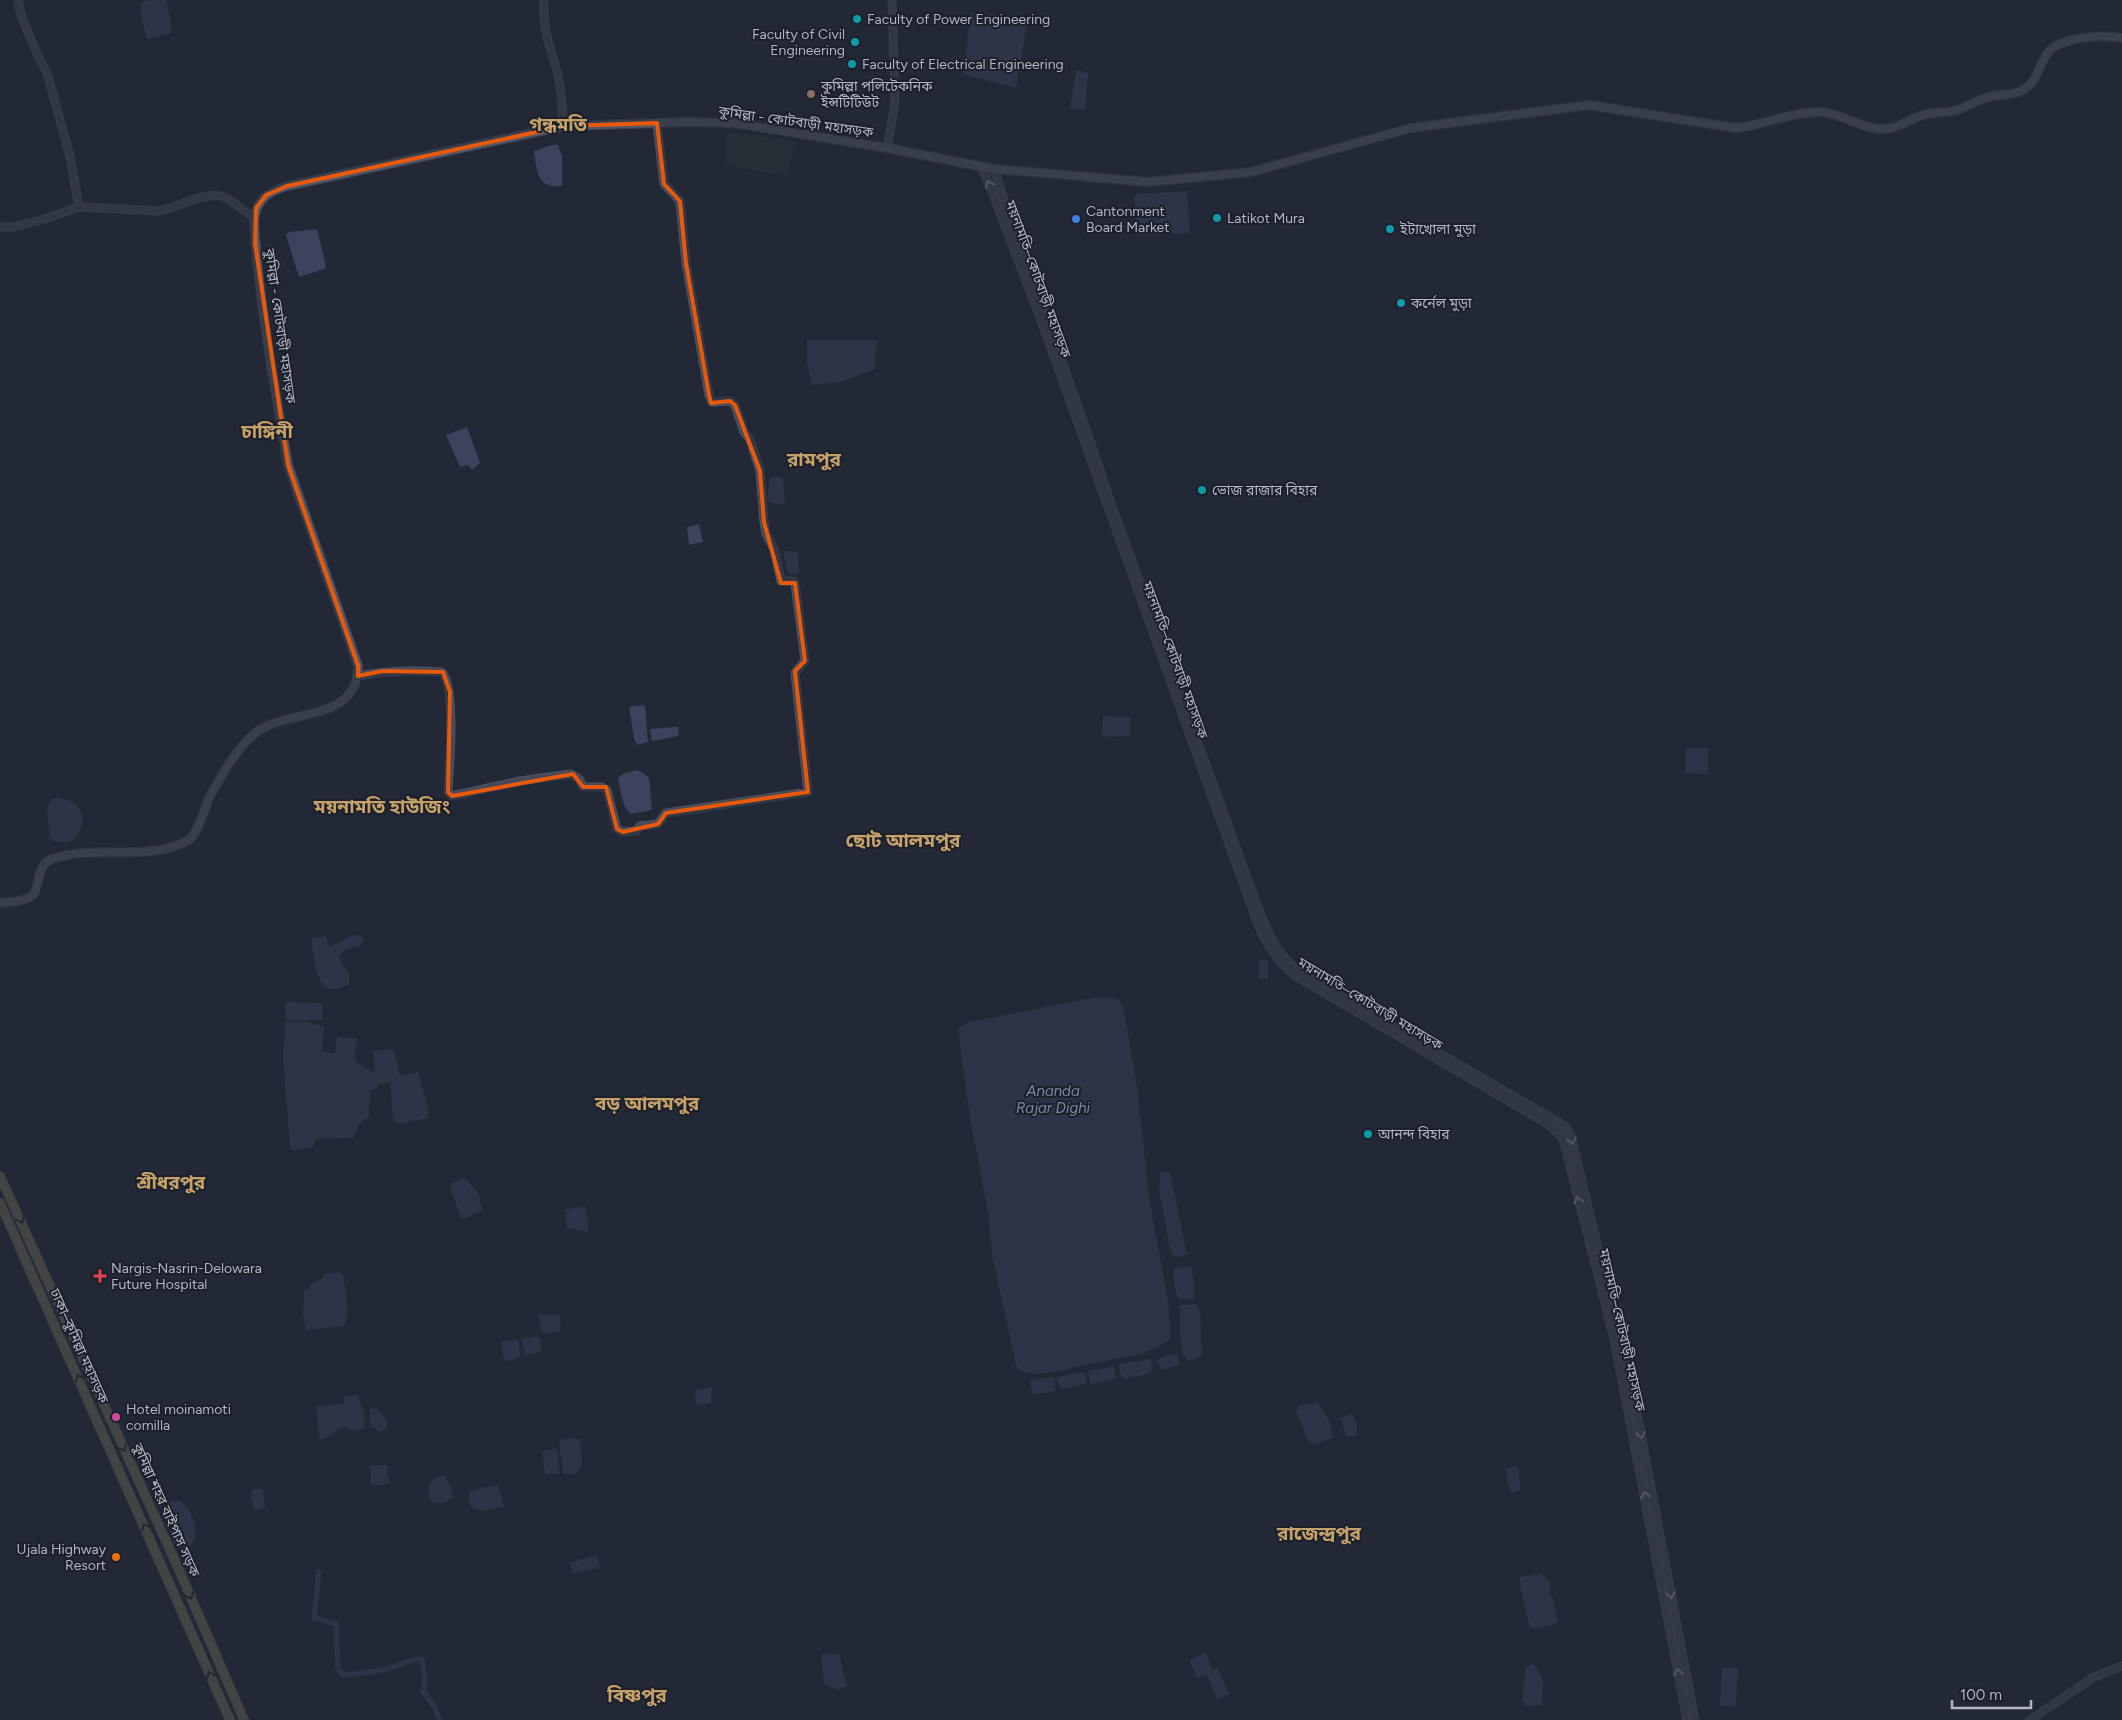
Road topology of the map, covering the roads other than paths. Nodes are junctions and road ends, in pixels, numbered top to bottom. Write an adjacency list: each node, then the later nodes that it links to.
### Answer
1 (18, 0): 10 (main road)
2 (544, 0): 6 (main road)
3 (892, 0): 7 (main road)
4 (2122, 38): 9 (main road, কুমিল্লা - কোটবাড়ী মহাসড়ক)
5 (657, 123): 6 (main road, কুমিল্লা - কোটবাড়ী মহাসড়ক); 7 (main road, কুমিল্লা - কোটবাড়ী মহাসড়ক); 13 (main road)
6 (564, 126): 11 (main road, কুমিল্লা - কোটবাড়ী মহাসড়ক)
7 (887, 148): 8 (main road, কুমিল্লা - কোটবাড়ী মহাসড়ক)
8 (981, 166): 9 (main road, কুমিল্লা - কোটবাড়ী মহাসড়ক); 17 (main road, ময়নামতি–কোটবাড়ী মহাসড়ক, one-way to 8)
9 (994, 169): 17 (main road, ময়নামতি–কোটবাড়ী মহাসড়ক, one-way to 17)
10 (79, 207): 11 (main road); 12 (main road)
11 (254, 218): 13 (main road, কুমিল্লা - কোটবাড়ী মহাসড়ক)
12 (0, 227)
13 (358, 676): 14 (main road)
14 (0, 903)
15 (0, 1176): 20 (highway, কুমিল্লা শহর বাইপাস সড়ক, one-way to 20)
16 (0, 1203): 19 (highway, ঢাকা–কুমিল্লা মহাসড়ক, one-way to 16)
17 (1659, 1552): 21 (main road, ময়নামতি–কোটবাড়ী মহাসড়ক, one-way to 17); 22 (main road, ময়নামতি–কোটবাড়ী মহাসড়ক, one-way to 22)
18 (2122, 1666): 23 (main road)
19 (230, 1720)
20 (244, 1720)
21 (1687, 1720)
22 (1695, 1720)
23 (2030, 1720)

